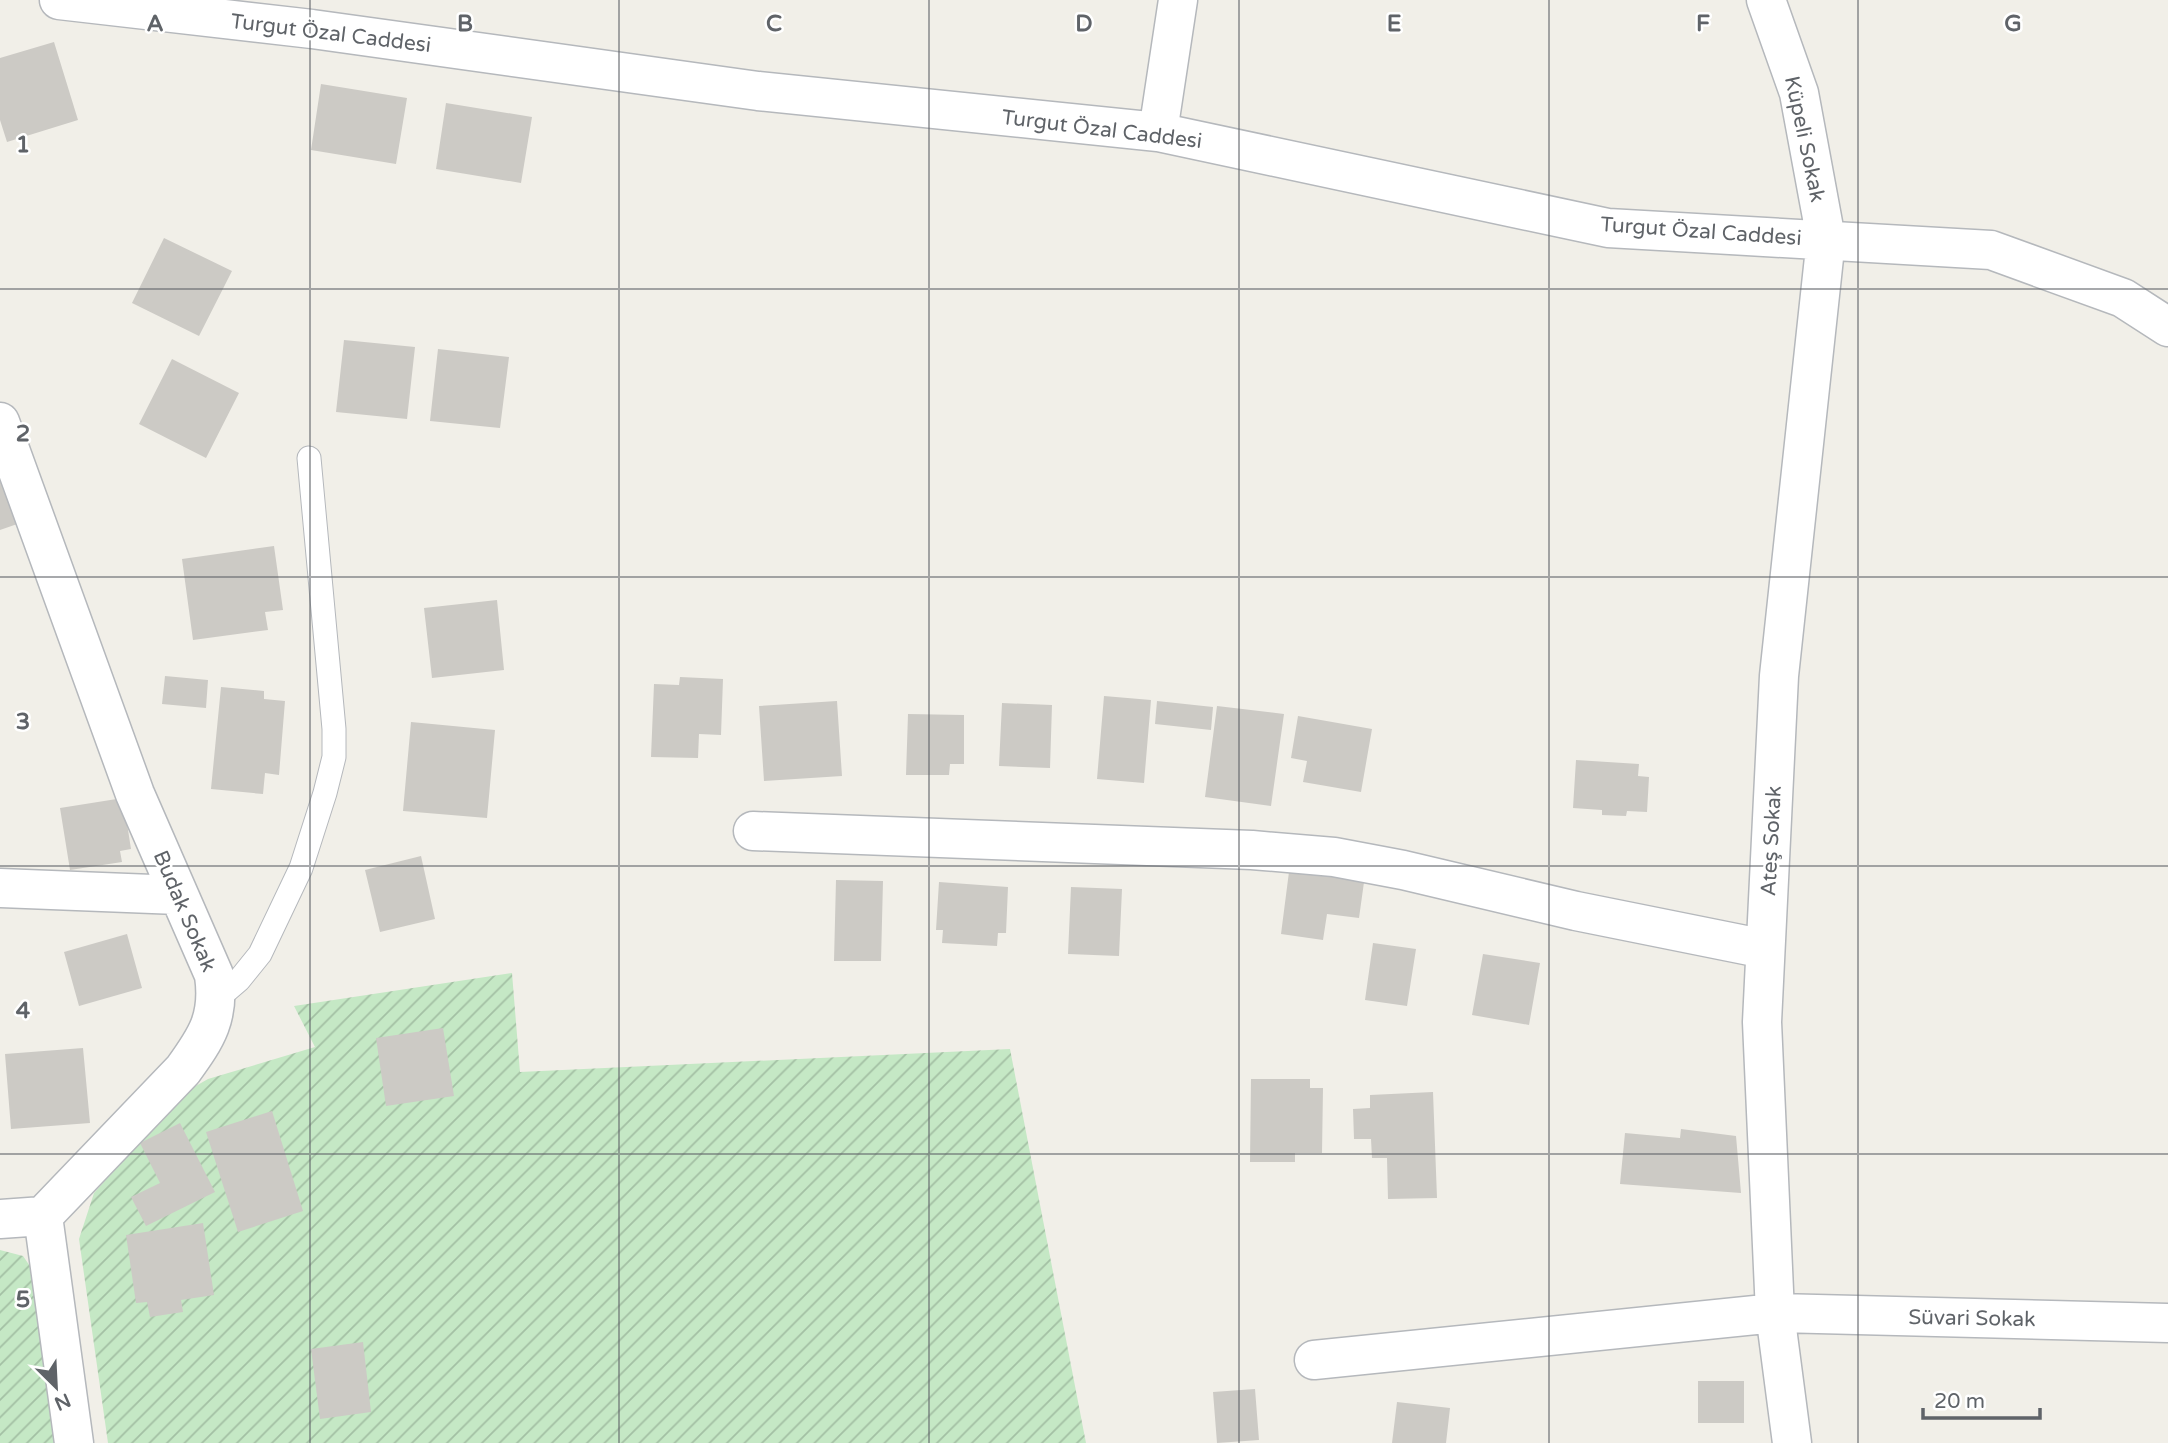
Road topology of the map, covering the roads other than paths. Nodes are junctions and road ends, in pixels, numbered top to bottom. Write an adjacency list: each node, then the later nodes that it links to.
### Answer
1 (59, 0): 4 (street, Turgut Özal Caddesi)
2 (1178, 0): 4 (street)
3 (1766, 0): 5 (street, Küpeli Sokak)
4 (1158, 132): 5 (street, Turgut Özal Caddesi)
5 (1826, 239): 6 (street, Turgut Özal Caddesi); 12 (street, Ateş Sokak)
6 (2168, 327)
7 (0, 422): 11 (street, Budak Sokak)
8 (309, 458): 13 (lane)
9 (752, 831): 12 (street)
10 (0, 888): 11 (street)
11 (178, 895): 13 (street, Budak Sokak)
12 (1765, 949): 16 (street, Ateş Sokak)
13 (218, 998): 14 (street, Budak Sokak)
14 (43, 1216): 15 (street); 19 (street)
15 (0, 1219)
16 (1775, 1313): 17 (street, Süvari Sokak); 18 (street, Süvari Sokak); 20 (street, Ateş Sokak)
17 (2168, 1323)
18 (1314, 1360)
19 (74, 1443)
20 (1792, 1443)

